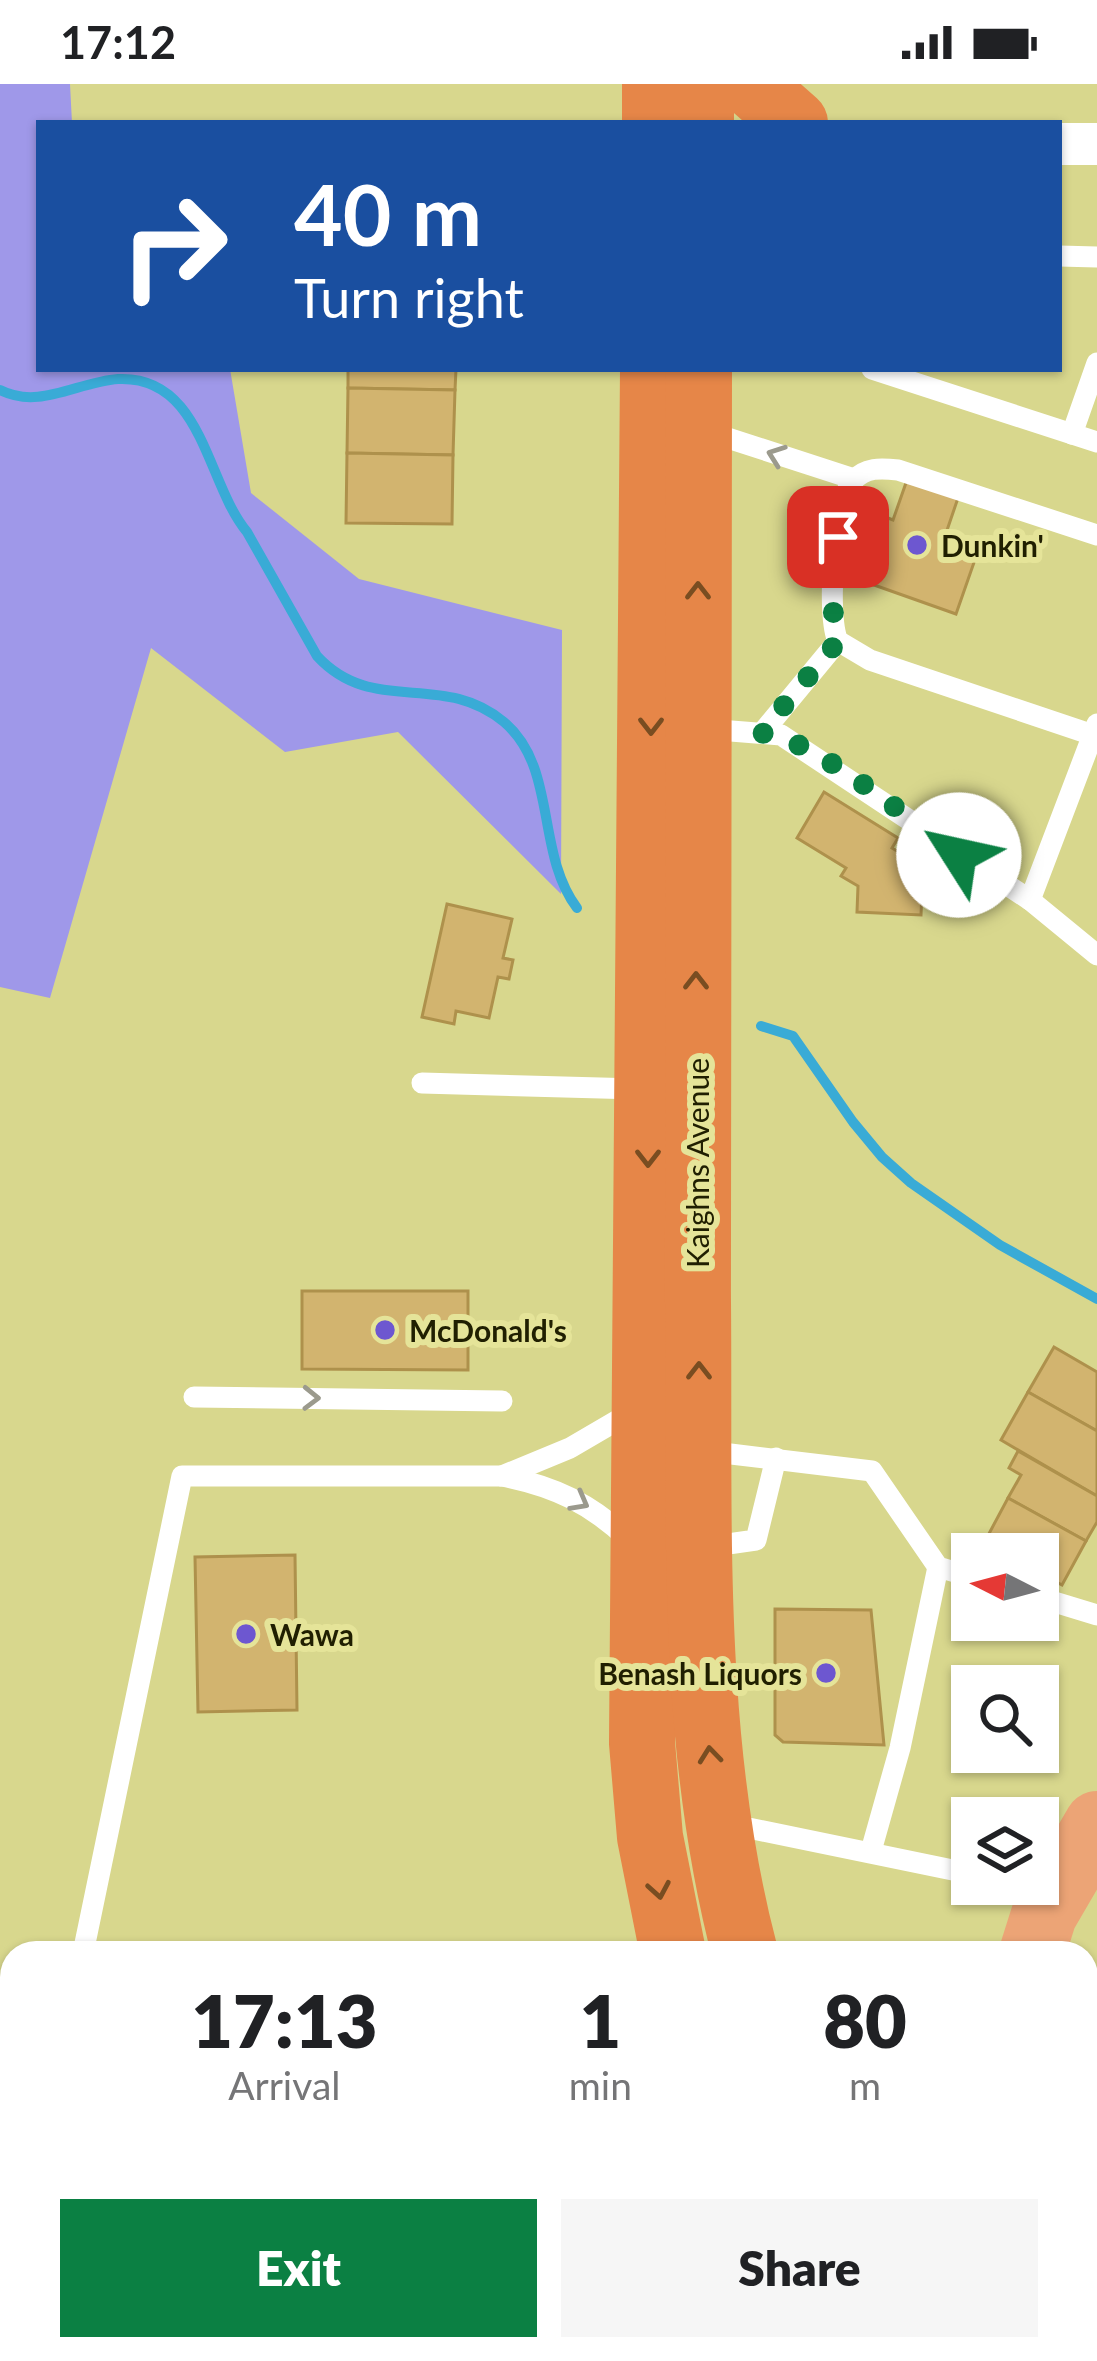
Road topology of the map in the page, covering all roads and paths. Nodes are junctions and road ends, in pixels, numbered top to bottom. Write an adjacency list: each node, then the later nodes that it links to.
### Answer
1 (655, 84): 4 (highway)
2 (701, 84): 5 (highway)
3 (751, 84): 6 (highway)
4 (655, 120)
5 (701, 120)
6 (792, 120)
7 (1062, 144): 8 (street)
8 (1097, 144)
9 (1062, 256): 10 (lane)
10 (1097, 257)
11 (1097, 363): 15 (lane)
12 (653, 372): 26 (highway, Kaighns Avenue, one-way to 26)
13 (881, 372): 15 (lane)
14 (699, 399): 17 (lane, one-way to 14); 20 (highway, Kaighns Avenue, one-way to 14)
15 (1072, 434): 16 (lane)
16 (1097, 442)
17 (854, 479): 18 (lane); 19 (lane)
18 (1097, 535)
19 (838, 641): 21 (lane); 22 (lane)
20 (697, 728): 22 (lane); 30 (highway, Kaighns Avenue, one-way to 20)
21 (1095, 730): 23 (lane)
22 (761, 733): 23 (lane)
23 (1030, 900): 24 (lane)
24 (1097, 955)
25 (422, 1083): 26 (lane)
26 (649, 1089): 29 (highway, Kaighns Avenue, one-way to 29)
27 (194, 1397): 28 (lane, one-way to 28)
28 (502, 1401)
29 (646, 1403): 32 (lane); 33 (highway, Kaighns Avenue)
30 (699, 1450): 31 (lane); 33 (highway, Kaighns Avenue)
31 (776, 1458): 33 (lane); 34 (lane)
32 (502, 1476): 33 (lane, one-way to 33); 43 (lane)
33 (671, 1551): 38 (highway, Kaighns Avenue, one-way to 33); 44 (highway, Kaighns Avenue, one-way to 44)
34 (938, 1567): 35 (lane); 40 (lane)
35 (951, 1571)
36 (1059, 1604): 37 (lane)
37 (1097, 1616)
38 (717, 1822): 40 (lane); 45 (highway, Kaighns Avenue)
39 (1097, 1824): 42 (main road)
40 (872, 1851): 41 (lane)
41 (951, 1869)
42 (1036, 1921)
43 (85, 1941)
44 (671, 1941)
45 (742, 1941)

